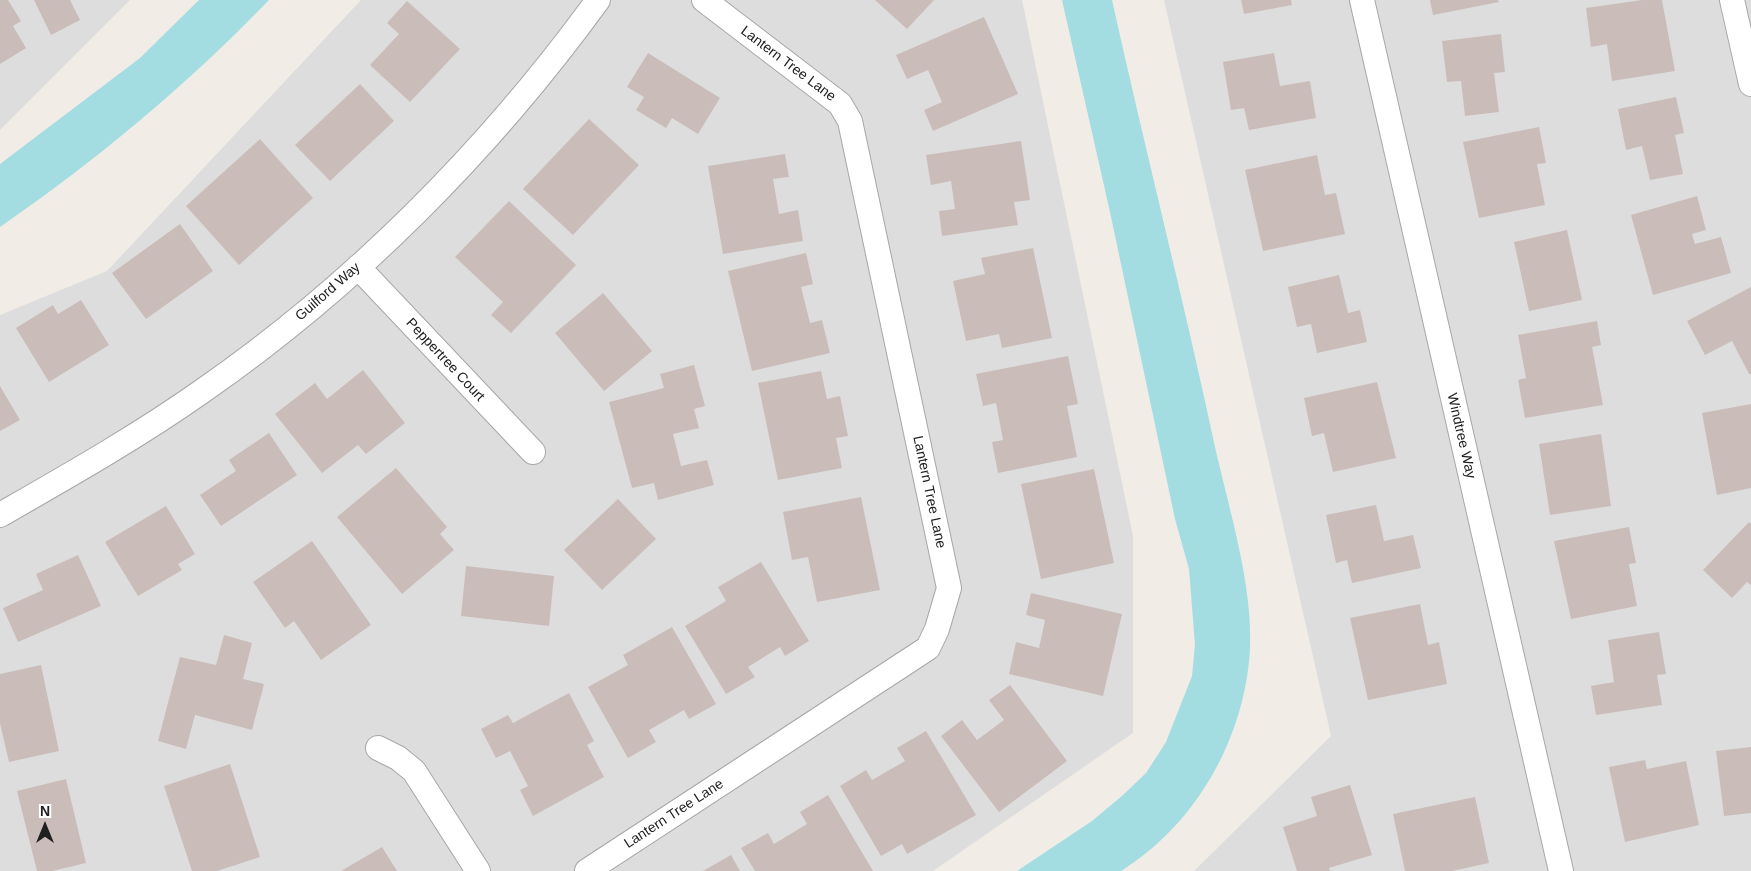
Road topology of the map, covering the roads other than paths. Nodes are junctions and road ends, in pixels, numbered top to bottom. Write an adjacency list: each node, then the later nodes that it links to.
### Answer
1 (598, 0): 6 (street, Guilford Way)
2 (704, 0): 11 (street, Lantern Tree Lane)
3 (1362, 0): 12 (street, Windtree Way)
4 (1732, 0): 5 (street)
5 (1751, 84)
6 (358, 267): 7 (street, Peppertree Court); 8 (street, Guilford Way)
7 (533, 452)
8 (0, 515)
9 (378, 748): 10 (street)
10 (478, 871)
11 (587, 871)
12 (1561, 871)

